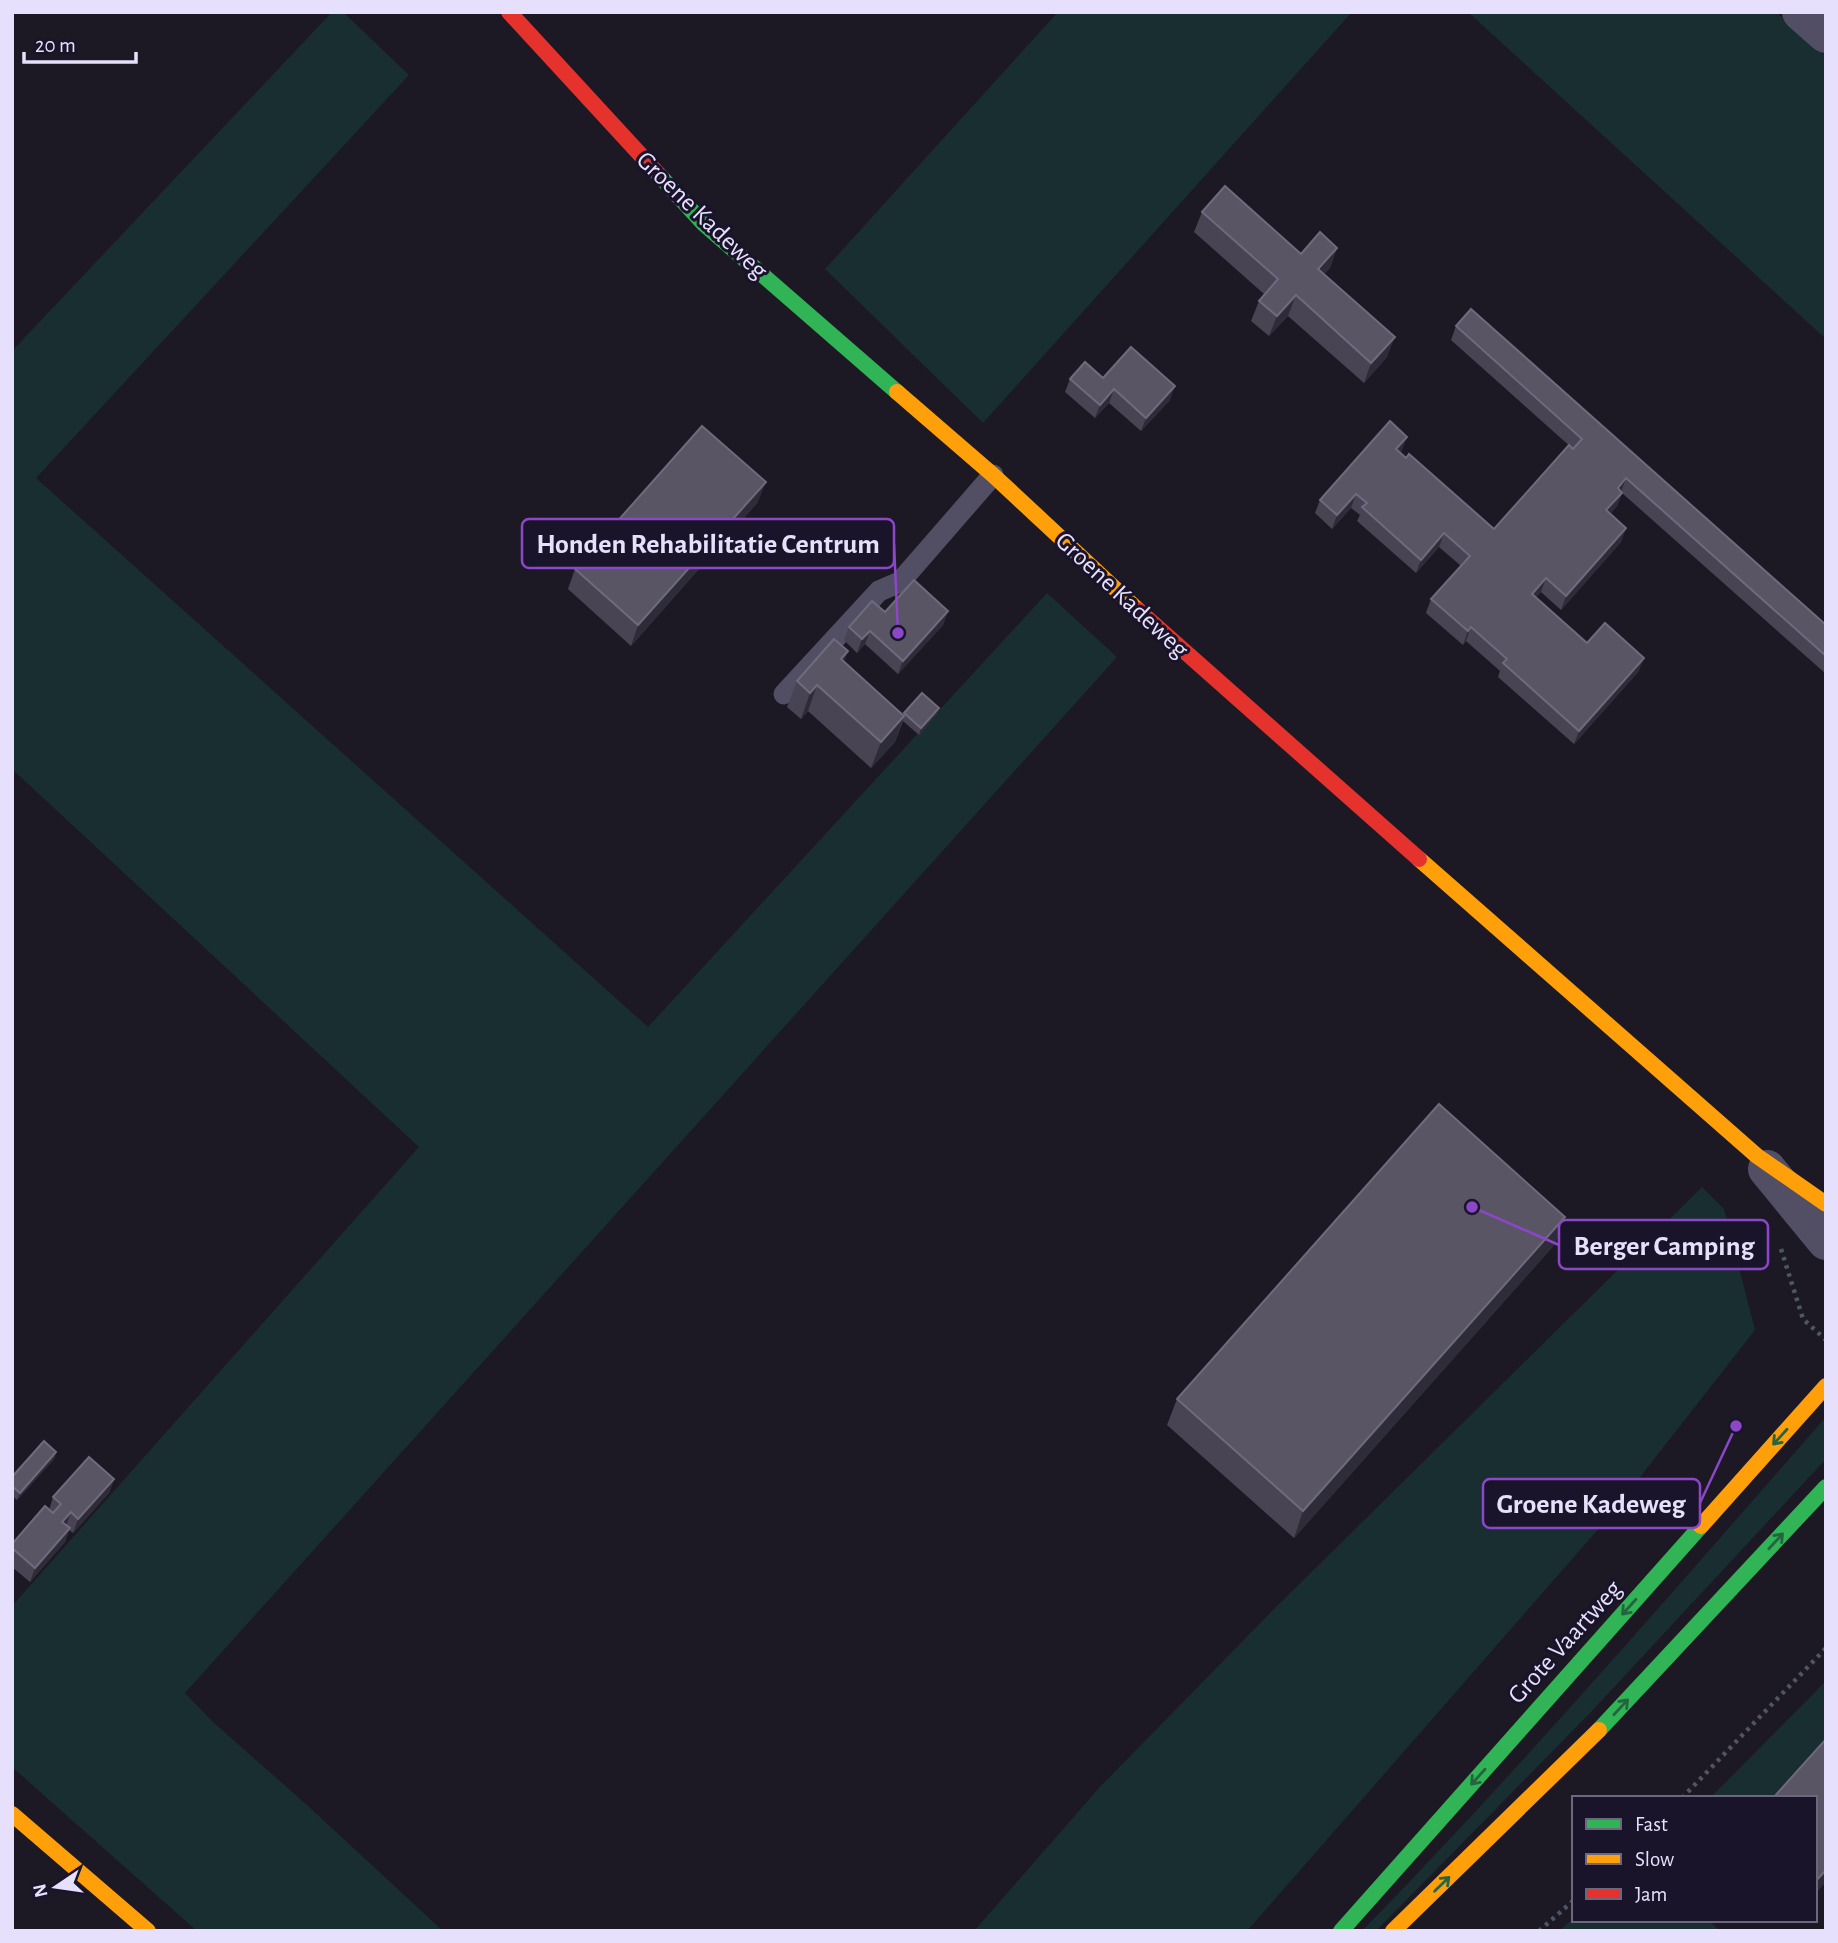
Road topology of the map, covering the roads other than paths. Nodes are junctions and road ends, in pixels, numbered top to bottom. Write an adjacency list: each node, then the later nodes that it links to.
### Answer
1 (509, 12): 4 (street, Groene Kadeweg)
2 (1801, 12): 3 (street)
3 (1826, 34)
4 (993, 475): 5 (lane); 6 (street, Groene Kadeweg)
5 (784, 694)
6 (1756, 1156): 7 (street, Groene Kadeweg); 8 (street, Groene Kadeweg)
7 (1826, 1203)
8 (1826, 1241)
9 (1826, 1386): 13 (street, Grote Vaartweg, one-way to 13)
10 (1826, 1487): 14 (street, one-way to 10)
11 (12, 1814): 12 (street)
12 (148, 1931)
13 (1341, 1931)
14 (1393, 1931)

